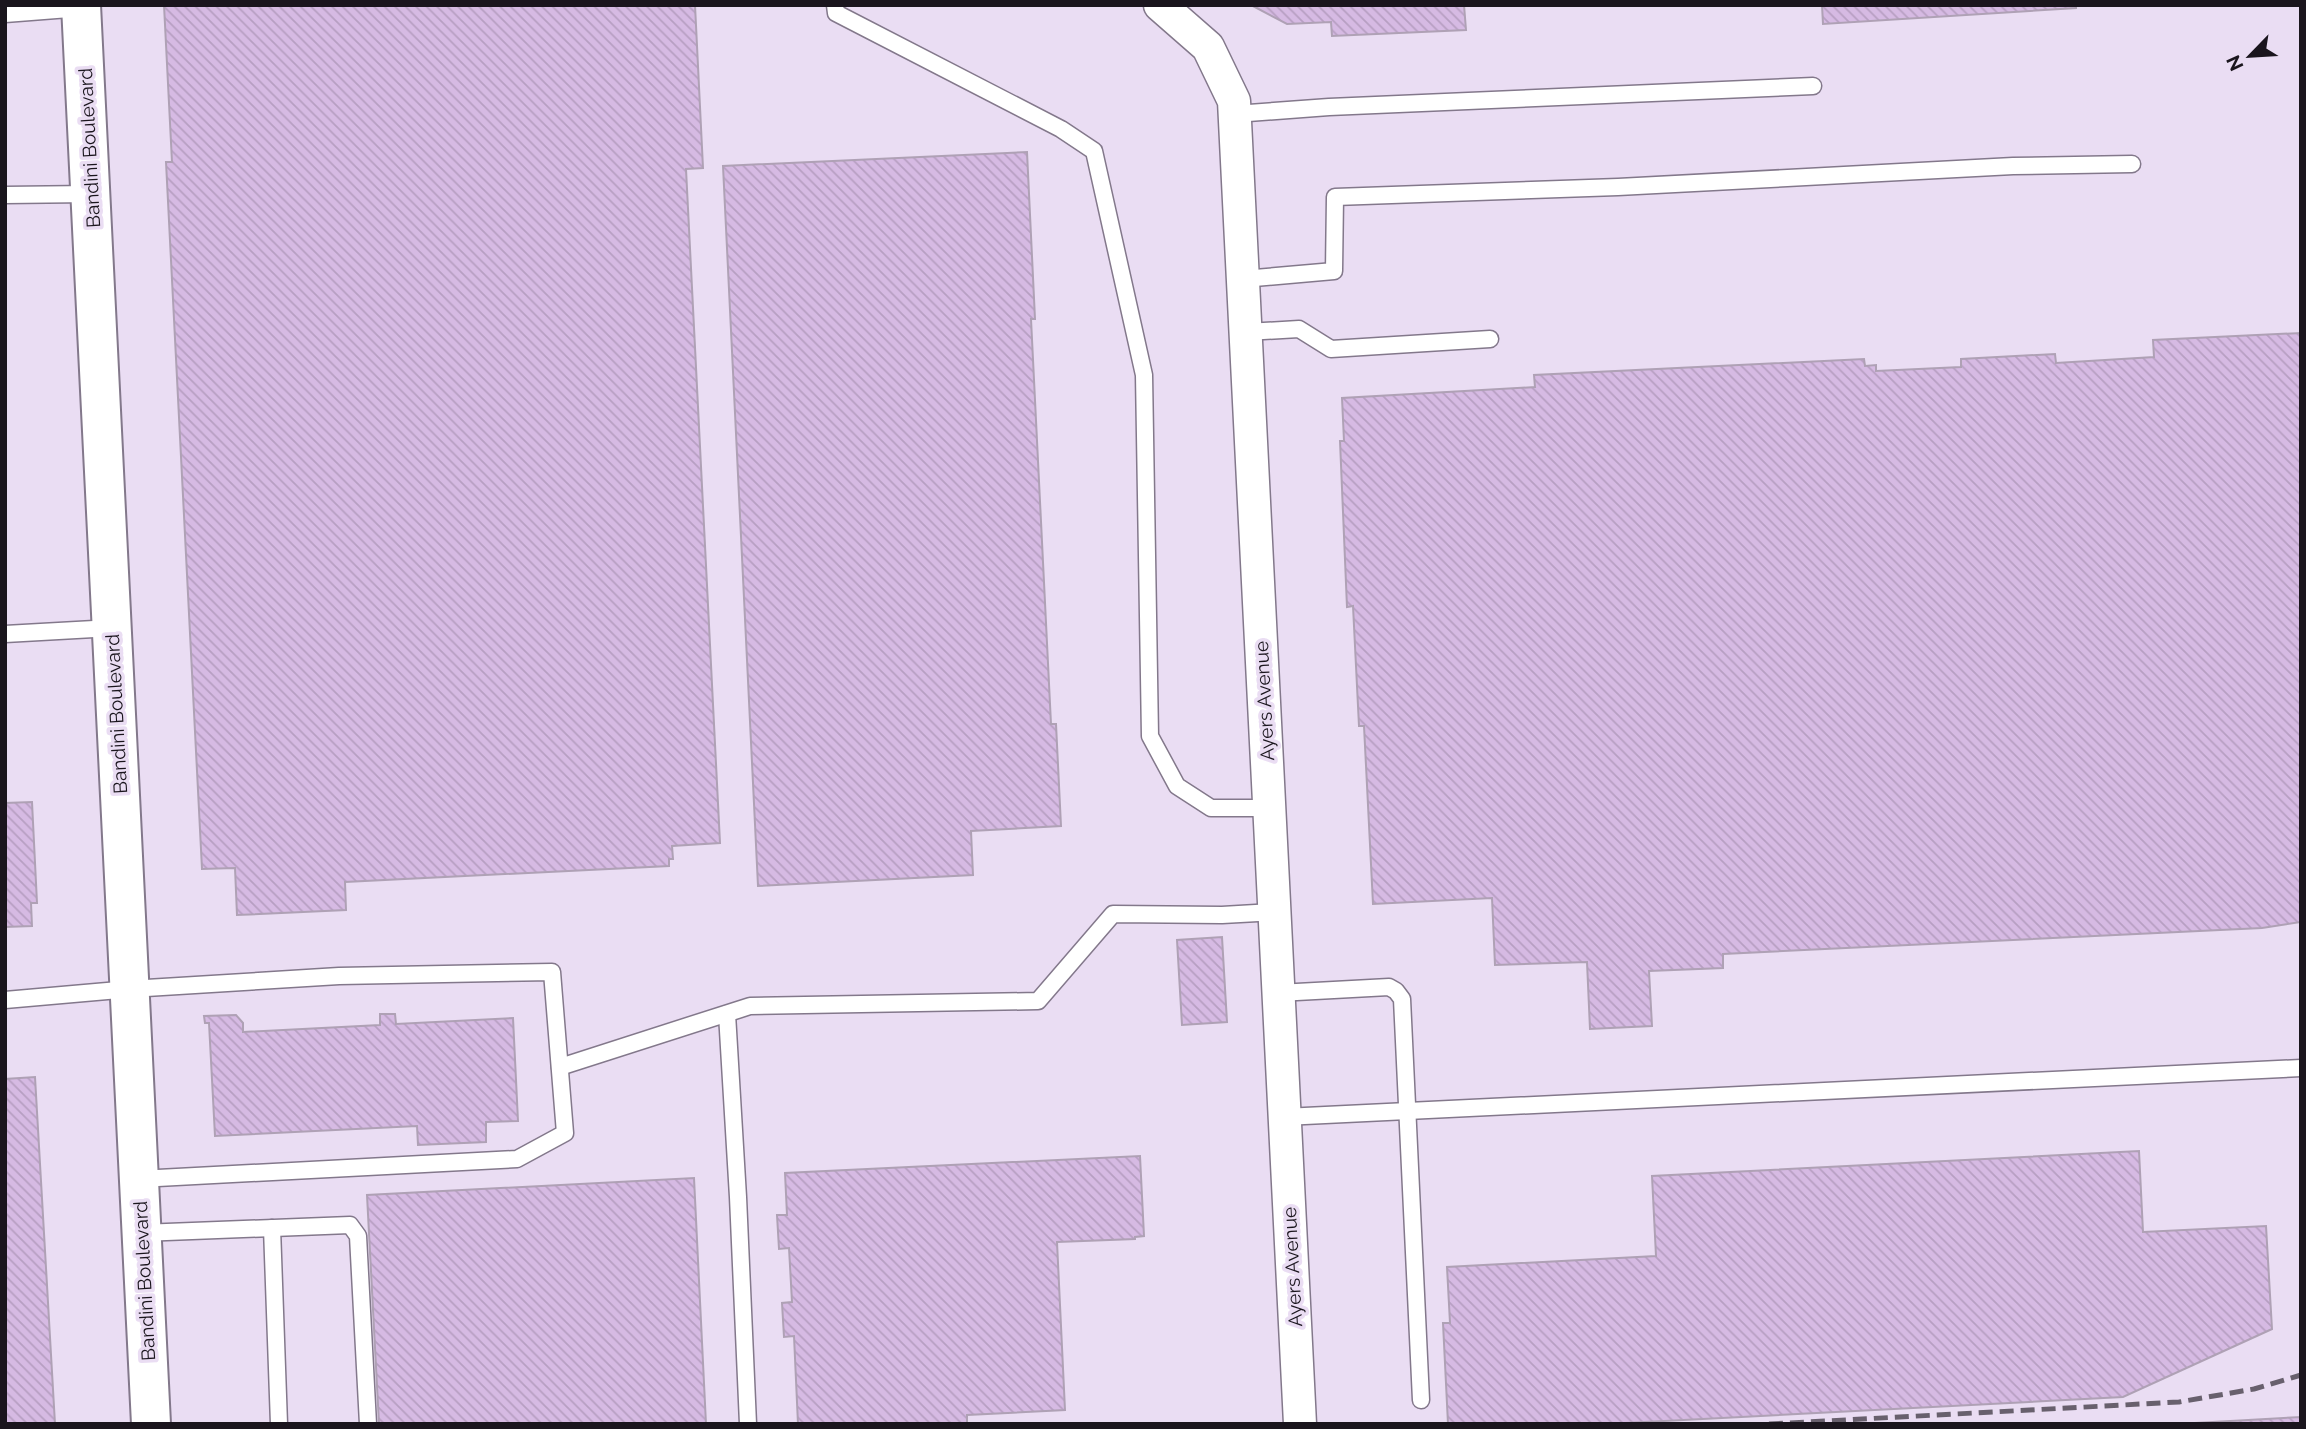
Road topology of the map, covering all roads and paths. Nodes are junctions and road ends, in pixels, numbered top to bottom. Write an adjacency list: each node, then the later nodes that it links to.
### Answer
1 (835, 5): 15 (lane)
2 (1160, 5): 6 (street, Ayers Avenue)
3 (82, 6): 4 (lane); 8 (main road, Bandini Boulevard)
4 (5, 14)
5 (1813, 86): 6 (lane)
6 (1235, 114): 10 (street, Ayers Avenue)
7 (2132, 164): 10 (lane)
8 (91, 194): 9 (lane); 13 (main road, Bandini Boulevard)
9 (5, 195)
10 (1243, 279): 11 (street, Ayers Avenue)
11 (1246, 332): 12 (lane); 15 (street, Ayers Avenue)
12 (1490, 339)
13 (112, 628): 14 (lane); 17 (main road, Bandini Boulevard)
14 (5, 634)
15 (1269, 808): 16 (street, Ayers Avenue)
16 (1274, 912): 18 (street, Ayers Avenue); 20 (lane)
17 (130, 989): 19 (lane); 21 (lane); 25 (main road, Bandini Boulevard)
18 (1278, 993): 23 (lane); 24 (street, Ayers Avenue)
19 (5, 1000)
20 (727, 1014): 21 (lane); 32 (lane)
21 (560, 1067): 25 (lane)
22 (2301, 1068): 23 (lane)
23 (1407, 1111): 24 (lane); 28 (lane)
24 (1284, 1117): 33 (street, Ayers Avenue)
25 (139, 1178): 27 (main road, Bandini Boulevard)
26 (272, 1228): 27 (lane); 30 (lane); 31 (lane)
27 (141, 1233): 29 (main road, Bandini Boulevard)
28 (1420, 1400)
29 (151, 1424)
30 (279, 1424)
31 (368, 1424)
32 (748, 1424)
33 (1300, 1424)

